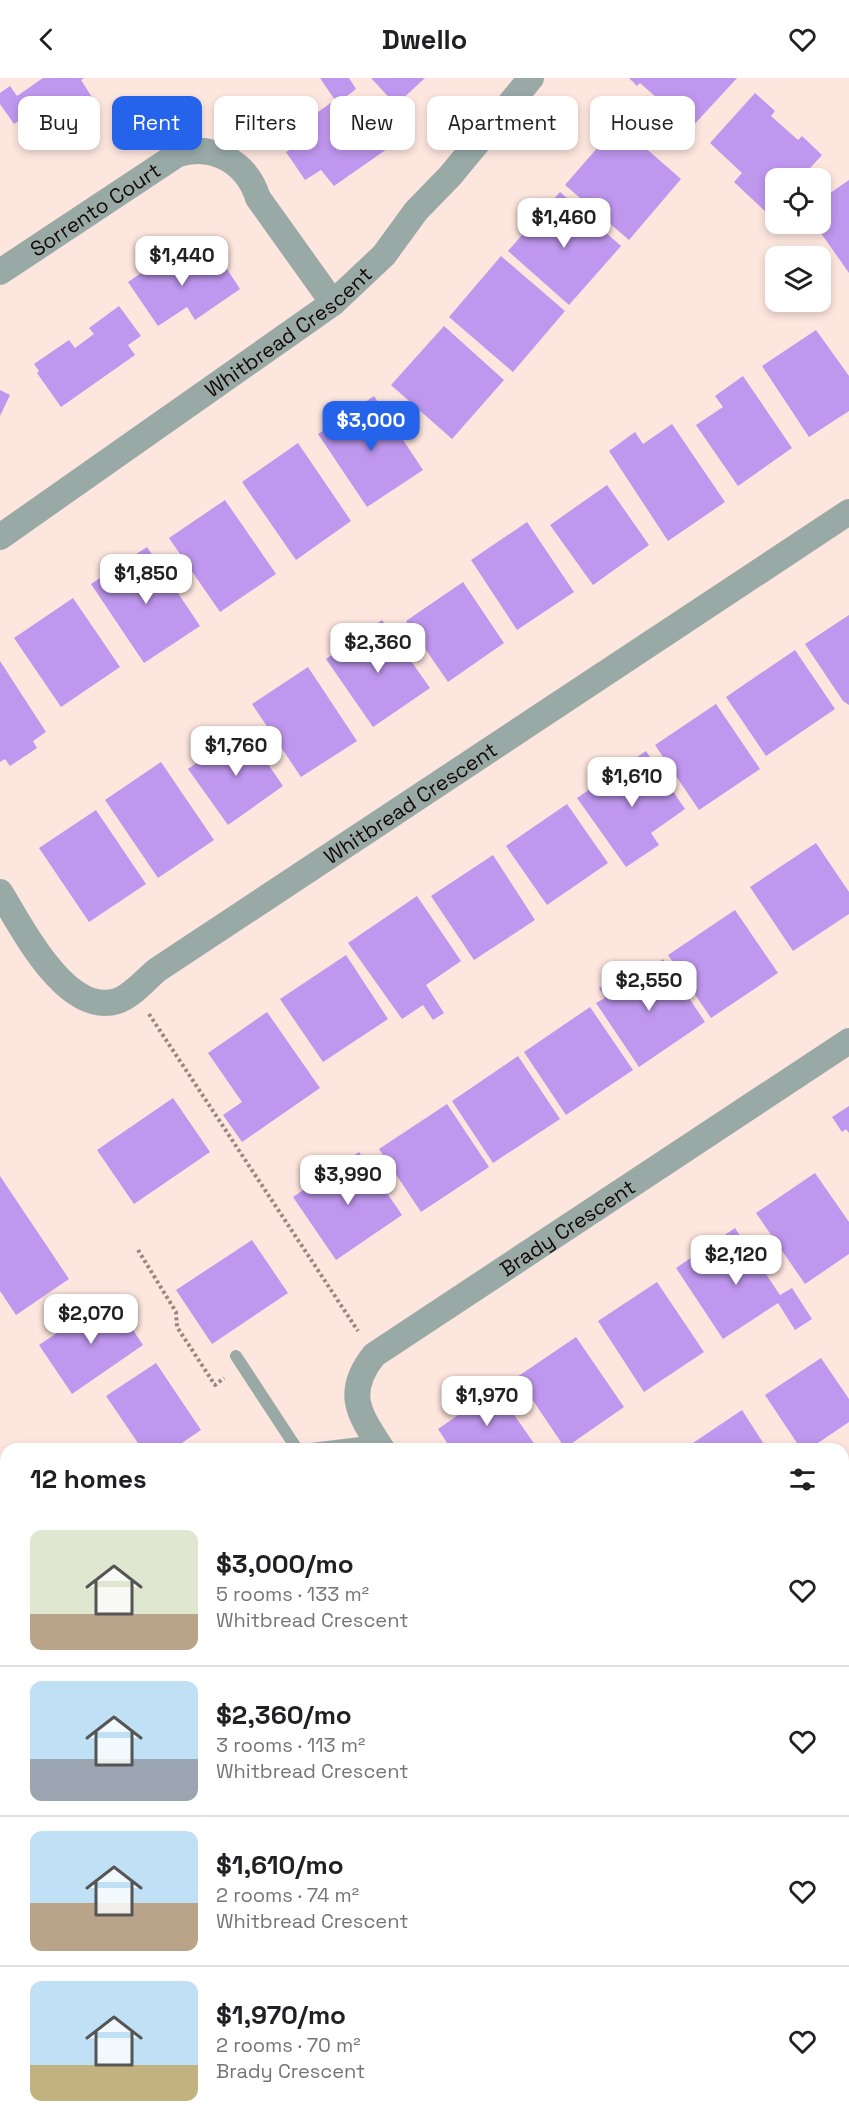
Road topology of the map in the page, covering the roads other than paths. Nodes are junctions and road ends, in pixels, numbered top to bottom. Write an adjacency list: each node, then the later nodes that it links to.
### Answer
1 (531, 78): 3 (street, Whitbread Crescent)
2 (0, 272): 3 (street, Sorrento Court)
3 (333, 303): 5 (street, Whitbread Crescent)
4 (849, 512): 6 (street, Whitbread Crescent)
5 (0, 537)
6 (0, 892)
7 (849, 1041): 10 (street, Brady Crescent)
8 (238, 1360): 9 (lane)
9 (293, 1443)
10 (378, 1443)

